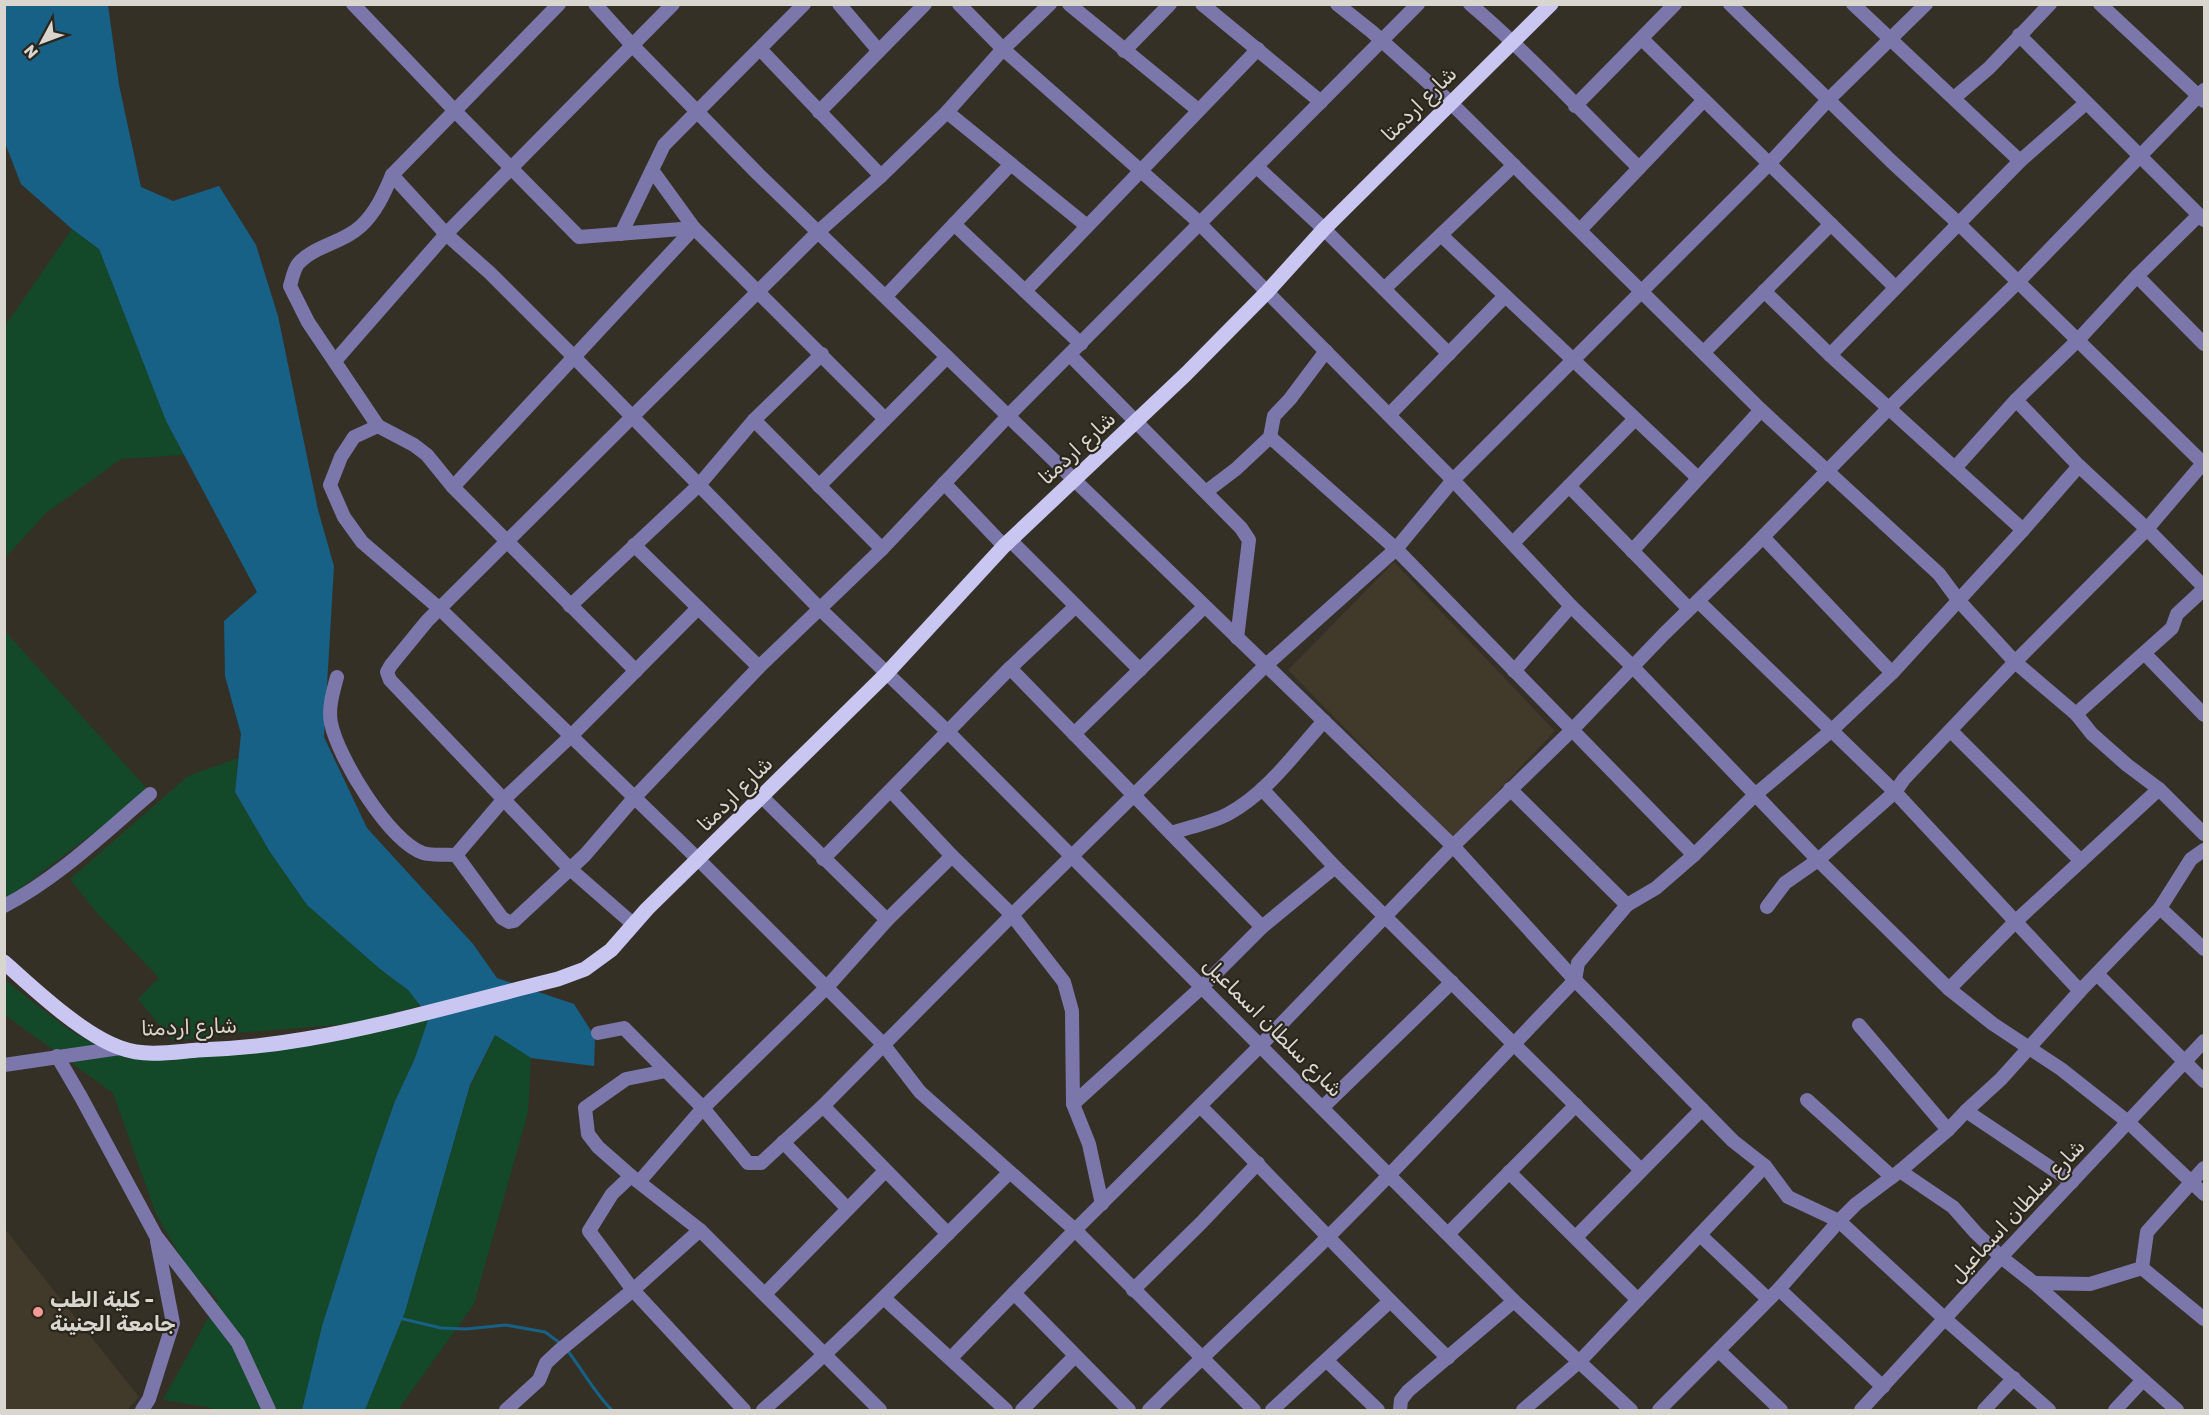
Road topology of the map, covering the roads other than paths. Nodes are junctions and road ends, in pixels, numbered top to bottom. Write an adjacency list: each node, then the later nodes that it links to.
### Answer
1 (353, 4): 43 (street)
2 (559, 4): 43 (street)
3 (595, 4): 28 (street)
4 (673, 4): 28 (street)
5 (804, 4): 31 (street)
6 (839, 4): 32 (street)
7 (925, 4): 32 (street)
8 (958, 4): 29 (street)
9 (1050, 4): 29 (street)
10 (1069, 4): 33 (street)
11 (1170, 4): 33 (street)
12 (1202, 4): 30 (street)
13 (1337, 4): 25 (street)
14 (1418, 4): 25 (street)
15 (1470, 4): 26 (street)
16 (1551, 4): 26 (main road, شارع اردمتا)
17 (1675, 4): 24 (street)
18 (1730, 4): 37 (street)
19 (1853, 4): 27 (street)
20 (1926, 4): 27 (street)
21 (2050, 4): 23 (street)
22 (2100, 4): 34 (street)
23 (2019, 35): 35 (street); 40 (street)
24 (1642, 39): 36 (street); 41 (street)
25 (1382, 41): 38 (street); 39 (street)
26 (1513, 41): 39 (main road, شارع اردمتا); 41 (street)
27 (1890, 41): 35 (street); 37 (street)
28 (632, 45): 44 (street); 53 (street)
29 (1003, 49): 46 (street); 55 (street)
30 (1258, 49): 38 (street); 42 (street)
31 (761, 50): 44 (street); 45 (street)
32 (879, 51): 45 (street)
33 (1124, 51): 42 (street)
34 (2203, 95): 47 (street)
35 (1954, 98): 48 (street)
36 (1704, 100): 50 (street); 54 (street)
37 (1828, 100): 50 (street); 60 (street)
38 (1321, 102): 52 (street)
39 (1450, 102): 51 (street); 66 (main road, شارع اردمتا)
40 (2086, 103): 47 (street); 48 (street)
41 (1575, 106): 54 (street)
42 (1198, 110): 55 (street)
43 (455, 111): 53 (street); 57 (street)
44 (698, 112): 56 (street); 68 (street)
45 (819, 112): 58 (street)
46 (947, 112): 49 (street); 58 (street)
47 (2142, 156): 59 (street); 73 (street)
48 (2020, 161): 60 (street)
49 (1011, 164): 61 (street); 64 (street)
50 (1769, 164): 63 (street); 77 (street)
51 (1514, 165): 67 (street); 71 (street)
52 (1257, 167): 62 (street); 66 (street)
53 (510, 168): 69 (street); 70 (street)
54 (1639, 168): 67 (street)
55 (1141, 169): 62 (street); 64 (street)
56 (652, 170): 65 (street); 70 (street)
57 (392, 175): 69 (street, شارع سلطان اسماعيل); 95 (street)
58 (881, 176): 68 (street)
59 (2202, 217): 72 (street)
60 (1958, 223): 73 (street); 74 (street)
61 (954, 224): 76 (street); 81 (street)
62 (1200, 224): 80 (street); 85 (street)
63 (1831, 224): 74 (street); 78 (street)
64 (1087, 226): 76 (street)
65 (694, 228): 70 (street); 79 (street); 92 (street)
66 (1324, 229): 75 (street); 80 (main road, شارع اردمتا)
67 (1580, 230): 77 (street)
68 (819, 231): 79 (street); 81 (street)
69 (446, 234): 92 (street, شارع سلطان اسماعيل); 95 (street)
70 (621, 234)
71 (1441, 235): 75 (street); 82 (street)
72 (2137, 276): 83 (street); 84 (street)
73 (2018, 282): 84 (street); 97 (street)
74 (1895, 287): 91 (street)
75 (1384, 289): 89 (street)
76 (1025, 291): 85 (street)
77 (1642, 291): 87 (street); 94 (street)
78 (1764, 291): 87 (street); 91 (street)
79 (758, 292): 88 (street); 101 (street)
80 (1267, 292): 86 (street); 105 (main road, شارع اردمتا)
81 (886, 296): 93 (street)
82 (1505, 296): 89 (street); 94 (street)
83 (2201, 335)
84 (2078, 340): 96 (street); 108 (street)
85 (1080, 344): 90 (street)
86 (1326, 351): 100 (street); 107 (street)
87 (1704, 352): 98 (street)
88 (822, 354): 102 (street); 104 (street)
89 (1449, 354): 100 (street)
90 (1070, 355): 99 (street); 105 (street)
91 (1830, 355): 97 (street)
92 (574, 357): 101 (street, شارع سلطان اسماعيل); 119 (street)
93 (947, 357): 99 (street); 102 (street)
94 (1573, 360): 103 (street); 114 (street)
95 (335, 361): 106 (street)
96 (2016, 400): 109 (street); 110 (street)
97 (1889, 408): 110 (street); 111 (street)
98 (1761, 410): 111 (street); 112 (street)
99 (1008, 416): 113 (street); 115 (street)
100 (1389, 416): 114 (street)
101 (633, 417): 116 (street, شارع سلطان اسماعيل); 124 (street)
102 (885, 419): 117 (street)
103 (1635, 419): 112 (street); 118 (street)
104 (754, 420): 116 (street); 117 (street)
105 (1137, 421): 113 (main road, شارع اردمتا); 120 (street)
106 (378, 426): 119 (street); 140 (street)
107 (1270, 437): 120 (street); 129 (street)
108 (2204, 463): 121 (street)
109 (2079, 466): 121 (street); 122 (street)
110 (1954, 468): 122 (street)
111 (1827, 472): 123 (street); 132 (street)
112 (1698, 478): 130 (street)
113 (1075, 480): 125 (main road, شارع اردمتا); 137 (street)
114 (1453, 480): 126 (street); 129 (street)
115 (944, 483): 125 (street); 128 (street)
116 (699, 485): 127 (street); 139 (street, شارع سلطان اسماعيل)
117 (819, 486): 128 (street)
118 (1569, 486): 126 (street); 130 (street)
119 (453, 487): 124 (street)
120 (1207, 491): 141 (street)
121 (2147, 529): 131 (street); 143 (street)
122 (2023, 530): 132 (street)
123 (1763, 537): 133 (street); 151 (street)
124 (507, 543): 134 (street); 140 (street)
125 (1007, 543): 135 (street); 152 (main road, شارع اردمتا)
126 (1514, 543): 136 (street)
127 (634, 545): 134 (street); 138 (street)
128 (882, 549): 139 (street)
129 (1396, 549): 144 (street); 150 (street)
130 (1632, 551): 133 (street)
131 (2205, 588): 142 (street)
132 (1959, 601): 143 (street); 151 (street)
133 (1694, 605): 146 (street); 158 (street)
134 (570, 606): 149 (street)
135 (1076, 606): 147 (street); 148 (street)
136 (1571, 606): 146 (street); 150 (street)
137 (1204, 607): 141 (street); 148 (street)
138 (699, 608): 145 (street); 149 (street)
139 (819, 608): 145 (street); 152 (street, شارع سلطان اسماعيل)
140 (440, 609): 162 (street); 173 (street)
141 (1237, 638): 144 (street)
142 (2145, 654): 154 (street); 155 (street)
143 (2015, 662): 154 (street); 160 (street)
144 (1265, 666): 156 (street); 170 (street)
145 (759, 667): 172 (street)
146 (1633, 667): 157 (street); 169 (street)
147 (1010, 668): 159 (street); 161 (street)
148 (1140, 670): 161 (street)
149 (636, 671): 162 (street)
150 (1514, 671): 157 (street)
151 (1892, 673): 158 (street)
152 (886, 674): 159 (street, شارع سلطان اسماعيل); 171 (main road, شارع اردمتا)
153 (337, 677): 178 (street)
154 (2076, 714): 165 (street)
155 (2205, 715)
156 (1324, 721): 163 (street); 176 (street)
157 (1572, 730): 164 (street); 179 (street)
158 (1832, 730): 167 (street); 169 (street)
159 (947, 731): 166 (street); 181 (street, شارع سلطان اسماعيل)
160 (1951, 731): 167 (street); 185 (street)
161 (1074, 734): 170 (street)
162 (571, 736): 172 (street); 173 (street)
163 (1262, 789): 174 (street); 186 (street)
164 (1510, 789): 176 (street); 188 (street)
165 (2159, 789): 175 (street); 185 (street)
166 (891, 791): 180 (street); 182 (street)
167 (1895, 792): 184 (street); 195 (street)
168 (150, 794): 189 (street)
169 (1756, 794): 179 (street); 184 (street)
170 (1135, 796): 174 (street); 181 (street)
171 (762, 797): 182 (street); 183 (main road, شارع اردمتا)
172 (634, 798): 183 (street); 187 (street)
173 (503, 800): 178 (street); 187 (street)
174 (1171, 833): 197 (street)
175 (2205, 834)
176 (1453, 846): 193 (street); 201 (street)
177 (2205, 850): 191 (street)
178 (456, 855): 187 (street)
179 (1694, 855): 188 (street)
180 (952, 856): 192 (street); 194 (street)
181 (1072, 858): 192 (street); 203 (street, شارع سلطان اسماعيل)
182 (823, 859): 194 (street)
183 (699, 860): 196 (main road, شارع اردمتا); 204 (street)
184 (1818, 860): 190 (street); 205 (street)
185 (2081, 861): 195 (street)
186 (1335, 867): 193 (street); 197 (street)
187 (569, 868): 196 (street)
188 (1628, 905): 201 (street)
189 (4, 906)
190 (1767, 907)
191 (2160, 908): 198 (street); 200 (street)
192 (1012, 915): 211 (street); 221 (street)
193 (1385, 916): 202 (street); 212 (street)
194 (887, 920): 204 (street)
195 (2016, 921): 205 (street); 206 (street)
196 (633, 924): 213 (main road, شارع اردمتا)
197 (1262, 927): 203 (street)
198 (2205, 949)
199 (4, 962): 213 (main road, شارع اردمتا)
200 (2097, 974): 206 (street); 216 (street)
201 (1575, 980): 210 (street); 227 (street)
202 (1452, 982): 210 (street); 225 (street)
203 (1203, 986): 212 (street, شارع سلطان اسماعيل); 221 (street)
204 (826, 987): 211 (street); 226 (street)
205 (1949, 989): 214 (street)
206 (2080, 991): 214 (street)
207 (1859, 1026): 230 (street)
208 (598, 1033): 218 (street)
209 (2205, 1041): 216 (street, شارع سلطان اسماعيل)
210 (1514, 1043): 222 (street); 240 (street)
211 (884, 1044): 223 (street); 238 (street)
212 (1261, 1045): 224 (street); 225 (street, شارع سلطان اسماعيل)
213 (120, 1048): 215 (street)
214 (2029, 1049): 228 (street); 229 (street)
215 (57, 1056): 217 (street); 253 (street)
216 (2186, 1062): 219 (street); 229 (street, شارع سلطان اسماعيل)
217 (4, 1065)
218 (666, 1071): 226 (street); 241 (street)
219 (2205, 1081)
220 (1807, 1100): 239 (street)
221 (1073, 1104): 245 (street)
222 (1576, 1105): 235 (street); 237 (street)
223 (823, 1106): 231 (street); 236 (street)
224 (1200, 1106): 232 (street); 245 (street)
225 (1323, 1107): 240 (street, شارع سلطان اسماعيل)
226 (703, 1108): 231 (street); 241 (street)
227 (1702, 1109): 233 (street); 235 (street)
228 (1966, 1111): 230 (street); 242 (street)
229 (2128, 1122): 242 (street, شارع سلطان اسماعيل); 243 (street)
230 (1948, 1130): 239 (street)
231 (783, 1143): 246 (street)
232 (1258, 1163): 254 (street); 261 (street)
233 (1765, 1166): 247 (street); 252 (street)
234 (2205, 1168): 243 (street)
235 (1641, 1170): 255 (street)
236 (885, 1171): 246 (street); 251 (street)
237 (1509, 1172): 250 (street); 255 (street)
238 (1009, 1173): 249 (street); 251 (street)
239 (1895, 1174): 247 (street); 256 (street)
240 (1390, 1175): 250 (street, شارع سلطان اسماعيل); 254 (street)
241 (635, 1179): 248 (street); 260 (street)
242 (2072, 1182): 256 (street, شارع سلطان اسماعيل)
243 (2192, 1182): 244 (street); 257 (street)
244 (2205, 1194)
245 (1102, 1204): 249 (street)
246 (848, 1209): 263 (street)
247 (1839, 1221): 259 (street); 270 (street)
248 (700, 1230): 260 (street); 263 (street)
249 (1075, 1230): 261 (street); 262 (street)
250 (1449, 1233): 267 (street, شارع سلطان اسماعيل)
251 (948, 1234): 264 (street)
252 (1700, 1235): 265 (street); 266 (street)
253 (156, 1236): 282 (street); 283 (street)
254 (1328, 1237): 268 (street); 275 (street)
255 (1576, 1237): 266 (street)
256 (2001, 1257): 258 (street); 270 (street, شارع سلطان اسماعيل)
257 (2142, 1268): 258 (street); 269 (street)
258 (2034, 1283): 280 (street)
259 (1779, 1289): 265 (street); 281 (street)
260 (633, 1290): 284 (street); 285 (street)
261 (1133, 1290): 275 (street)
262 (1014, 1293): 272 (street); 274 (street)
263 (765, 1294): 273 (street)
264 (885, 1299): 273 (street); 274 (street)
265 (1768, 1299): 271 (street)
266 (1638, 1300): 278 (street)
267 (1514, 1301): 276 (street); 278 (street, شارع سلطان اسماعيل)
268 (1389, 1302): 276 (street); 277 (street)
269 (2204, 1318)
270 (1945, 1319): 279 (street); 281 (street, شارع سلطان اسماعيل)
271 (1719, 1351): 298 (street); 299 (street)
272 (1075, 1356): 289 (street); 290 (street)
273 (824, 1357): 286 (street); 287 (street)
274 (951, 1358): 288 (street)
275 (1201, 1358): 291 (street); 292 (street)
276 (1448, 1358): 295 (street)
277 (1326, 1361): 293 (street); 294 (street)
278 (1580, 1362): 296 (street); 297 (street, شارع سلطان اسماعيل)
279 (2014, 1378): 301 (street); 302 (street)
280 (2143, 1380): 303 (street); 304 (street)
281 (1883, 1387): 300 (street, شارع سلطان اسماعيل)
282 (142, 1410)
283 (269, 1410)
284 (506, 1410)
285 (744, 1410)
286 (764, 1410)
287 (880, 1410)
288 (1006, 1410)
289 (1022, 1410)
290 (1129, 1410)
291 (1149, 1410)
292 (1254, 1410)
293 (1272, 1410)
294 (1378, 1410)
295 (1400, 1410)
296 (1523, 1410)
297 (1630, 1410)
298 (1659, 1410)
299 (1781, 1410)
300 (1861, 1410)
301 (1984, 1410)
302 (2049, 1410)
303 (2115, 1410)
304 (2177, 1410)

